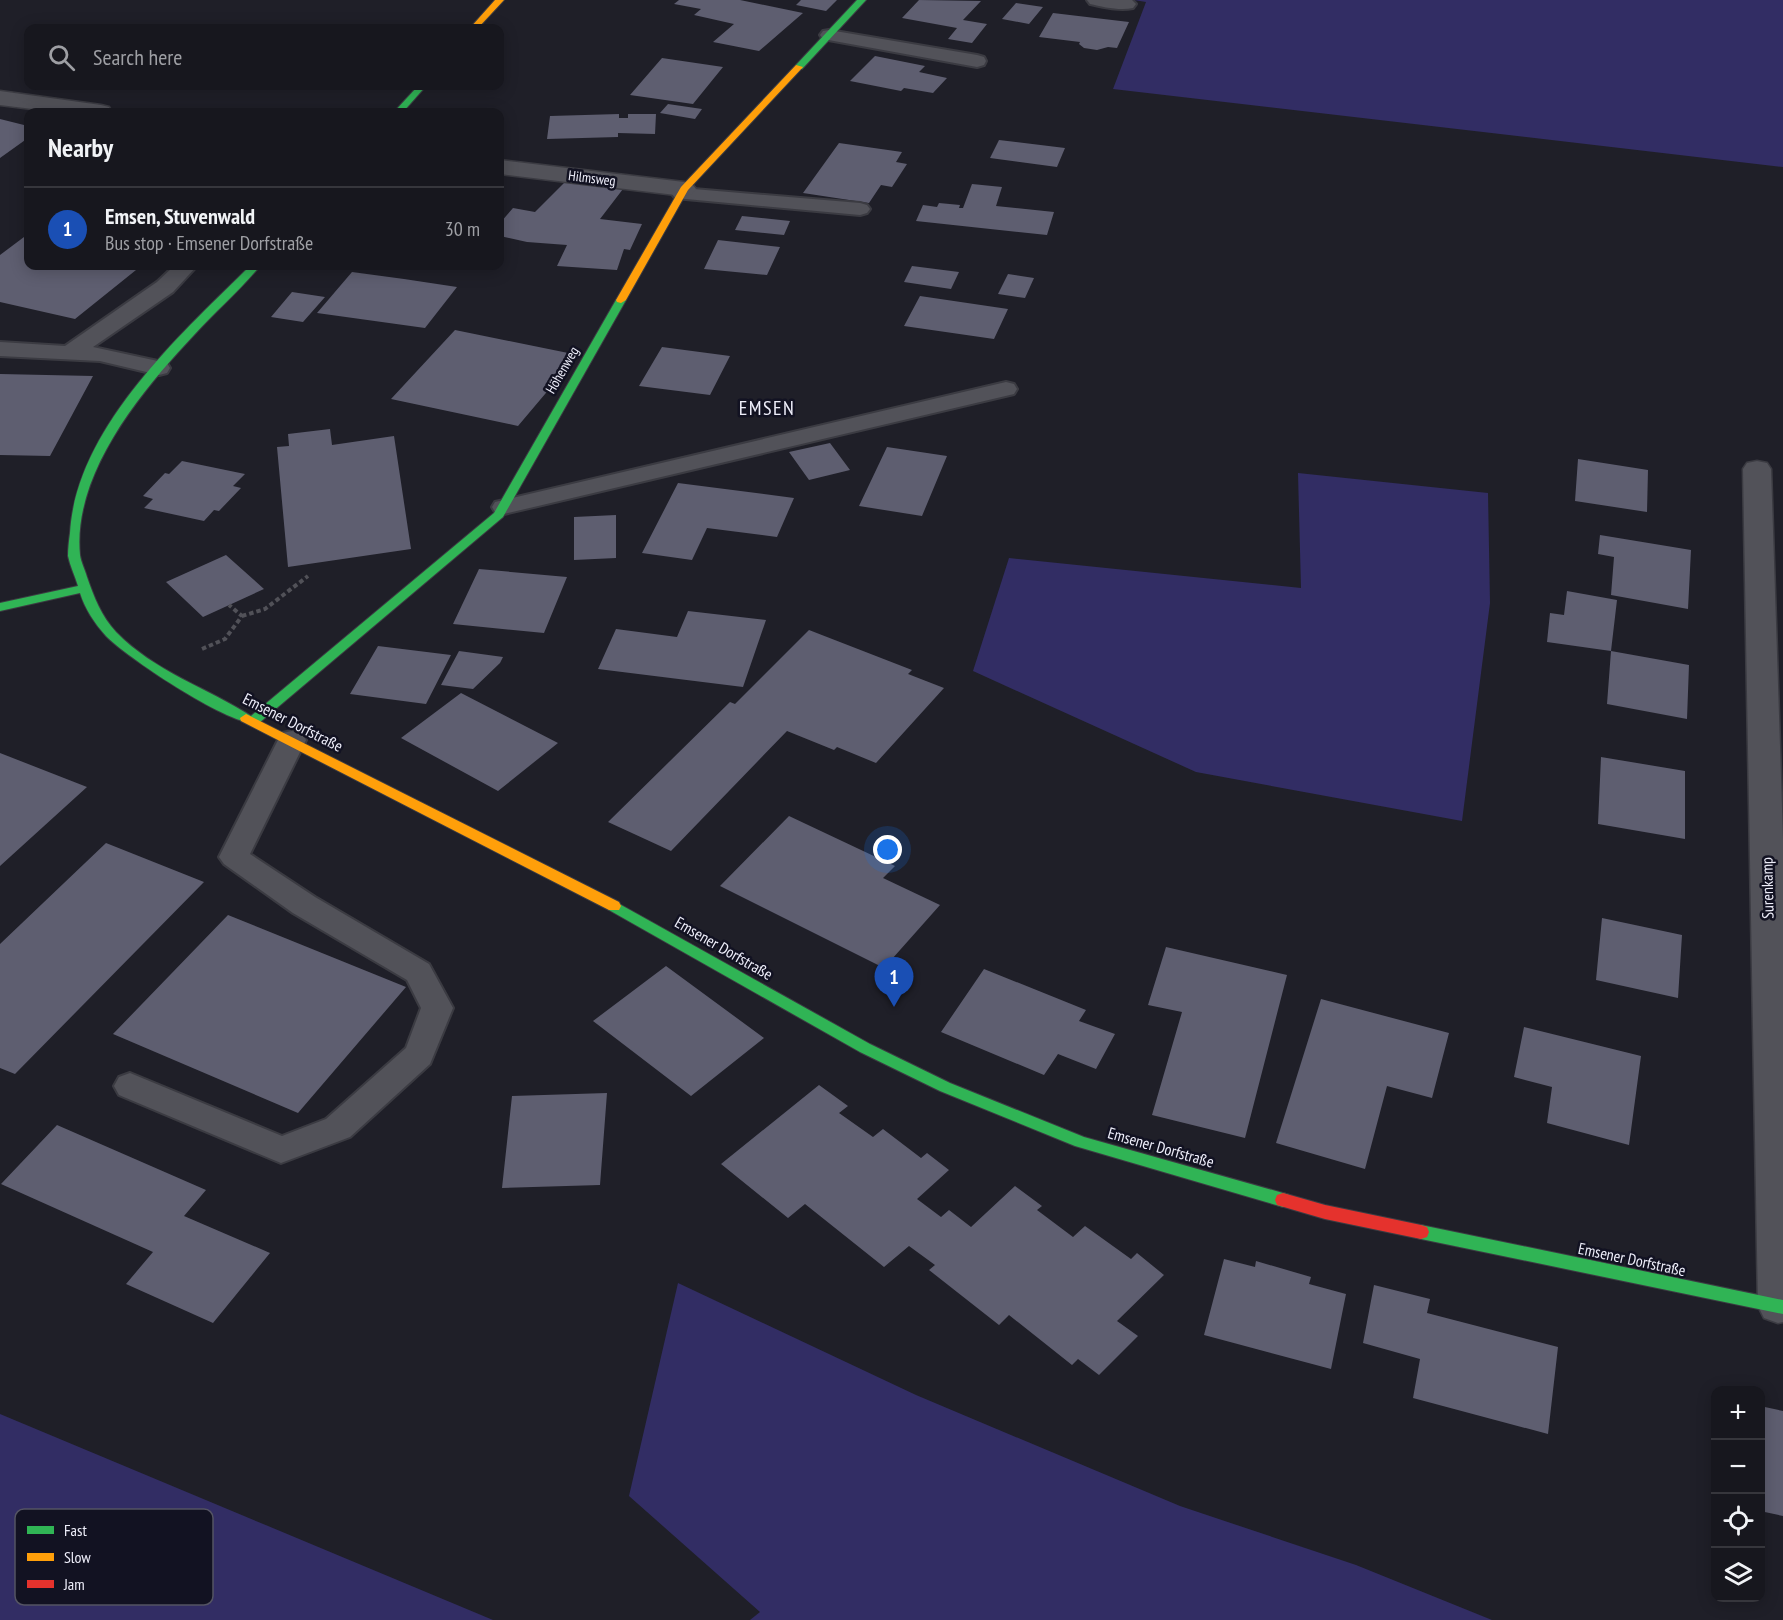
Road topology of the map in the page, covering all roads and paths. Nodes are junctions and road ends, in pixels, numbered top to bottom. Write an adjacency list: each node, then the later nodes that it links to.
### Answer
1 (500, 0): 5 (street)
2 (862, 0): 6 (street, Höhenweg)
3 (1096, 0): 4 (lane)
4 (1127, 4)
5 (478, 24)
6 (829, 35): 7 (lane); 13 (street, Höhenweg)
7 (977, 61)
8 (418, 90): 11 (street)
9 (0, 98): 10 (street)
10 (72, 108)
11 (402, 108)
12 (504, 168): 13 (street, Hilmsweg)
13 (683, 192): 14 (lane); 22 (street, Höhenweg)
14 (860, 209)
15 (182, 270): 18 (lane)
16 (251, 270): 19 (street, Emsener Dorfstraße)
17 (0, 349): 18 (lane)
18 (69, 353): 19 (lane)
19 (159, 368): 24 (street, Emsener Dorfstraße)
20 (1006, 389): 22 (lane)
21 (1757, 469): 32 (street, Surenkamp)
22 (504, 507): 29 (street, Höhenweg)
23 (308, 576): 27 (path)
24 (82, 589): 26 (street); 28 (street, Emsener Dorfstraße)
25 (229, 605): 27 (path)
26 (0, 607)
27 (242, 616): 28 (path)
28 (156, 668): 29 (street, Emsener Dorfstraße)
29 (254, 720): 30 (street, Emsener Dorfstraße)
30 (292, 740): 31 (lane); 32 (street, Emsener Dorfstraße)
31 (130, 1086)
32 (1780, 1307)

